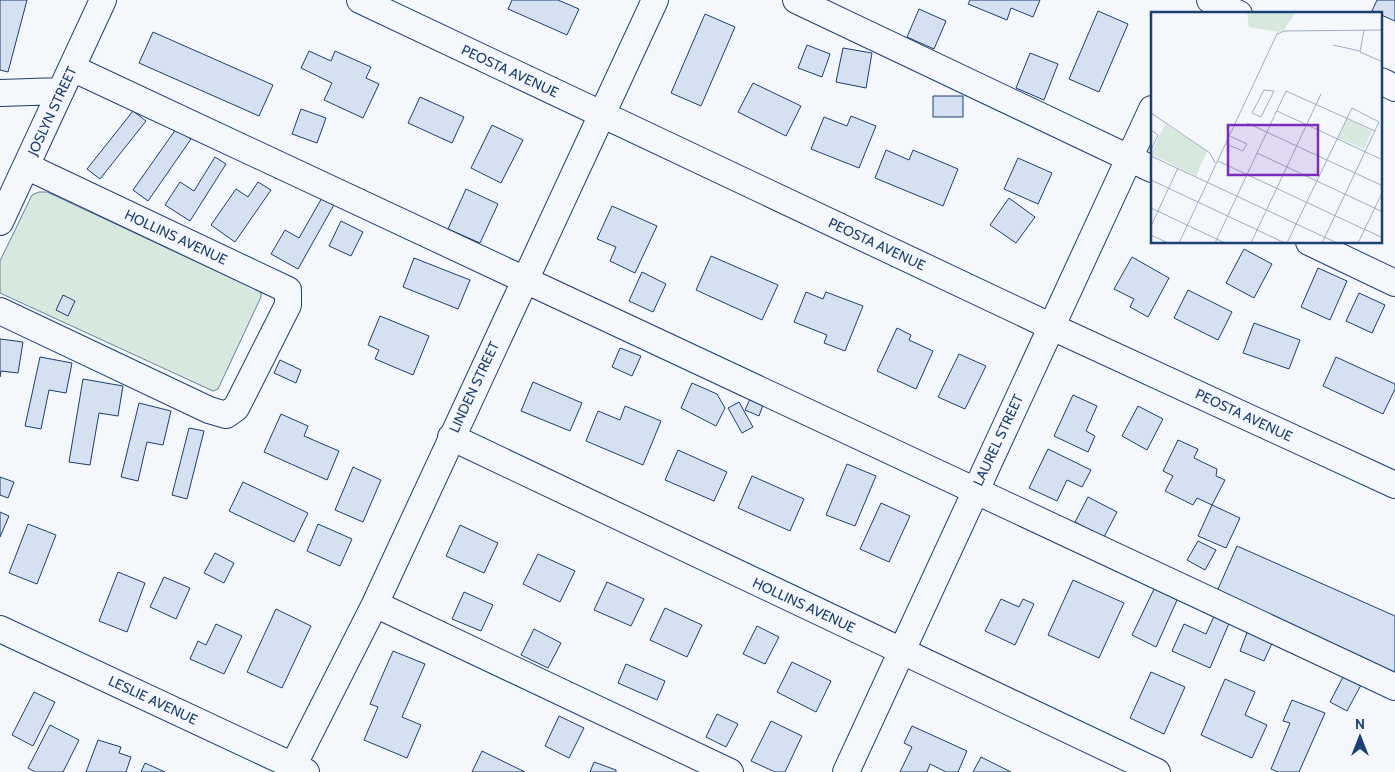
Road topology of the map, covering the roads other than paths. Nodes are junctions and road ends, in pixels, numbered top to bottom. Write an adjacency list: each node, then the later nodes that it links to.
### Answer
1 (103, 0): 9 (street, JOSLYN STREET)
2 (360, 0): 14 (street, PEOSTA AVENUE)
3 (654, 0): 14 (street, LINDEN STREET)
4 (796, 0): 16 (street)
5 (1204, 0): 7 (street)
6 (1210, 0): 8 (street)
7 (1198, 12)
8 (1235, 12)
9 (72, 68): 12 (street, JOSLYN STREET); 20 (street)
10 (1382, 82): 11 (street)
11 (1395, 88)
12 (61, 91): 13 (street); 17 (street, JOSLYN STREET)
13 (0, 93)
14 (601, 114): 20 (street, LINDEN STREET); 23 (street, PEOSTA AVENUE)
15 (1151, 114): 16 (street, LAUREL STREET)
16 (1141, 163): 23 (street, LAUREL STREET)
17 (26, 166): 18 (street, JOSLYN STREET); 22 (street, HOLLINS AVENUE)
18 (0, 222)
19 (1313, 244): 21 (street)
20 (524, 279): 24 (street, LINDEN STREET); 26 (street)
21 (1395, 283)
22 (0, 311)
23 (1050, 326): 25 (street, PEOSTA AVENUE); 26 (street, LAUREL STREET)
24 (451, 437): 27 (street, LINDEN STREET); 29 (street, HOLLINS AVENUE)
25 (1395, 485)
26 (976, 489): 29 (street, LAUREL STREET); 30 (street)
27 (375, 604): 31 (street, LINDEN STREET); 32 (street)
28 (0, 629): 31 (street, LESLIE AVENUE)
29 (902, 651): 33 (street, LAUREL STREET); 34 (street, HOLLINS AVENUE)
30 (1395, 687)
31 (296, 770)
32 (730, 772)
33 (846, 772)
34 (1157, 772)

